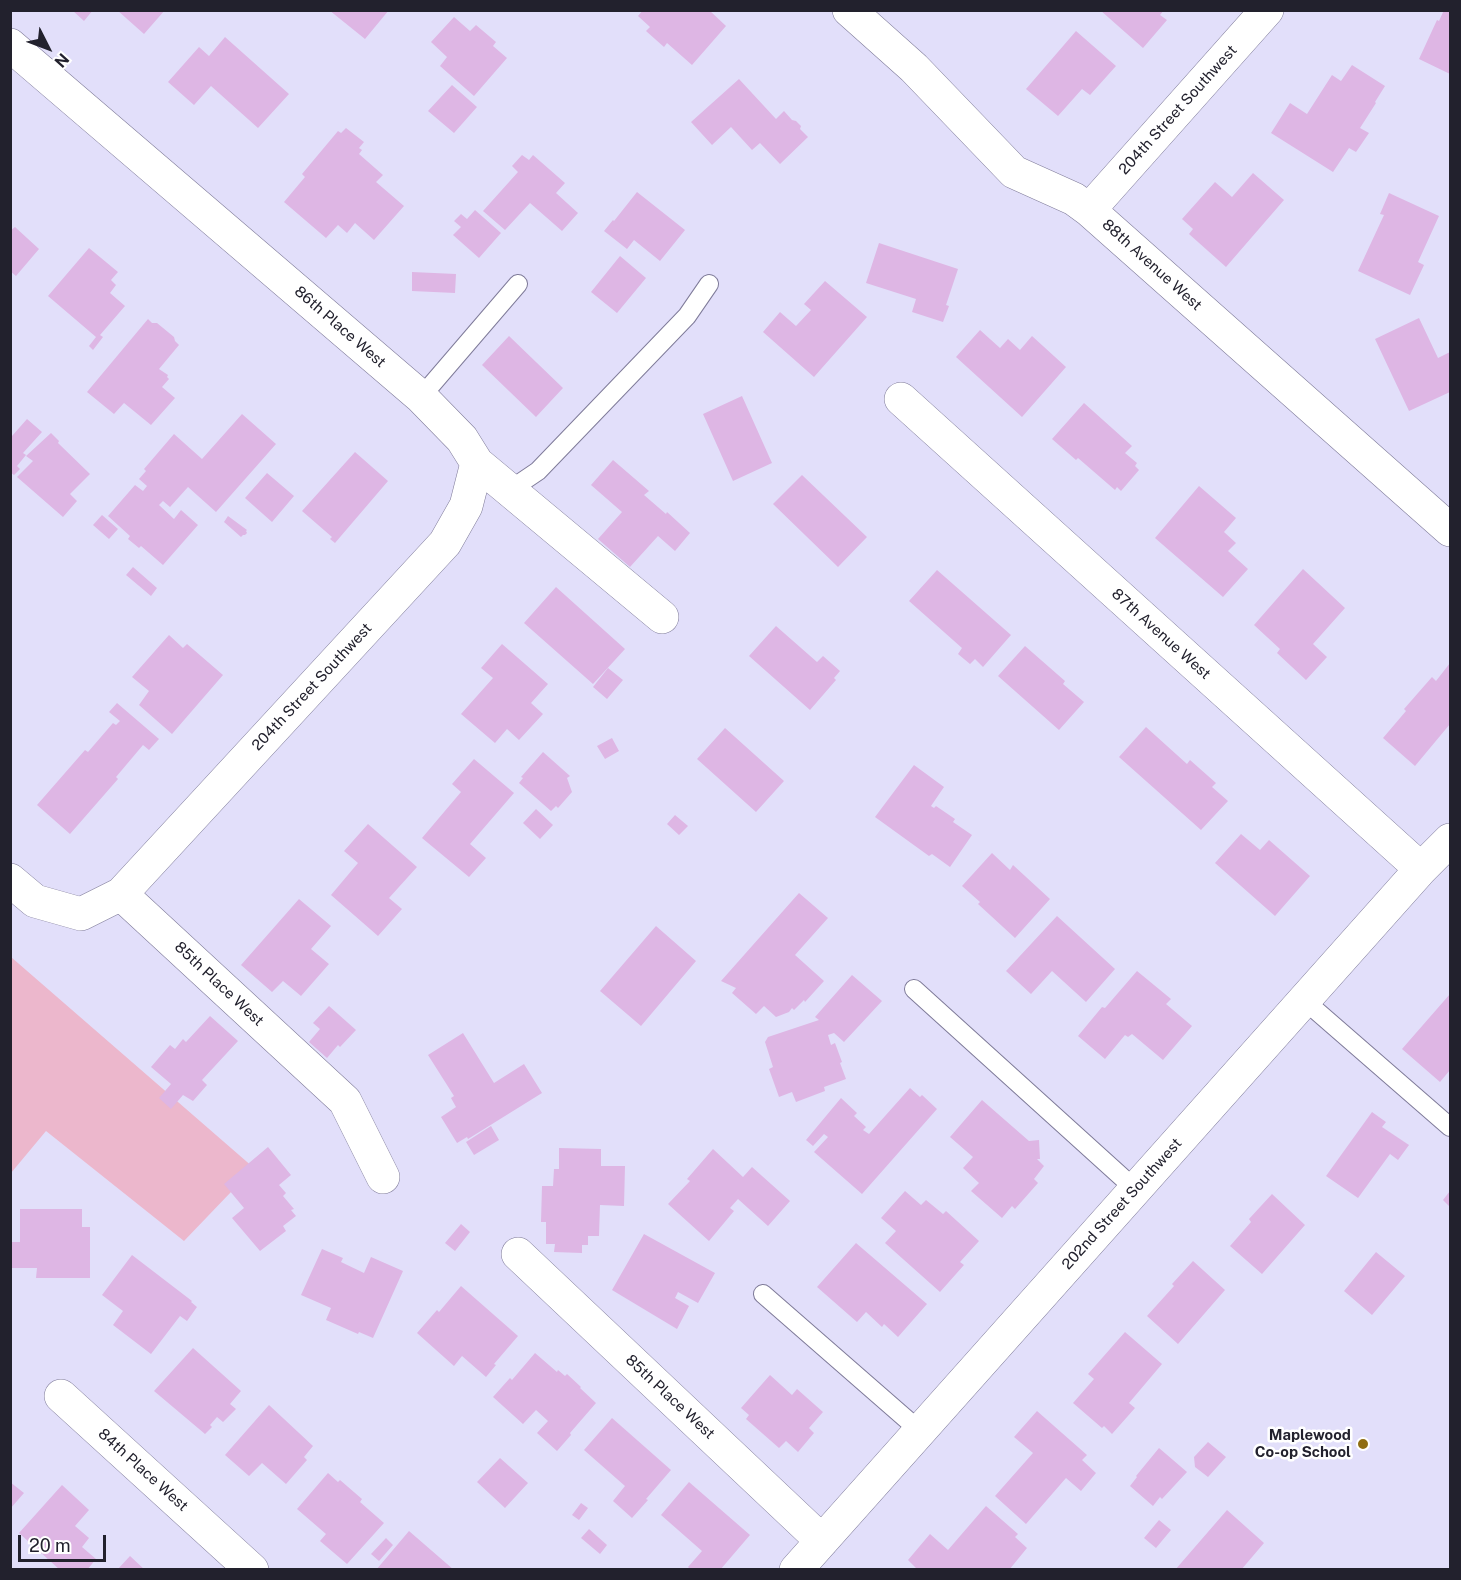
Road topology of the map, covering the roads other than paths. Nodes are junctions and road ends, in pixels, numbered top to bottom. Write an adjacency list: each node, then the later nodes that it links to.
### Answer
1 (849, 10): 4 (street, 88th Avenue West)
2 (1268, 10): 4 (street, 204th Street Southwest)
3 (10, 45): 7 (street, 86th Place West)
4 (1089, 210): 11 (street, 88th Avenue West)
5 (518, 284): 7 (lane)
6 (709, 284): 10 (lane)
7 (421, 397): 9 (street, 86th Place West)
8 (901, 399): 14 (street, 87th Avenue West)
9 (477, 463): 10 (street, 86th Place West); 16 (street, 204th Street Southwest)
10 (510, 490): 12 (street, 86th Place West)
11 (1450, 530)
12 (662, 617)
13 (1450, 840): 14 (street, 202nd Street Southwest)
14 (1421, 868): 18 (street, 202nd Street Southwest)
15 (10, 880): 16 (street)
16 (121, 894): 20 (street, 85th Place West)
17 (914, 989): 21 (lane)
18 (1304, 1000): 19 (lane); 21 (street, 202nd Street Southwest)
19 (1450, 1127)
20 (383, 1177)
21 (1135, 1189): 25 (street, 202nd Street Southwest)
22 (518, 1254): 26 (street, 85th Place West)
23 (763, 1294): 25 (lane)
24 (61, 1396): 27 (street, 84th Place West)
25 (920, 1431): 26 (street, 202nd Street Southwest)
26 (822, 1541): 28 (street, 202nd Street Southwest)
27 (252, 1569)
28 (796, 1569)

